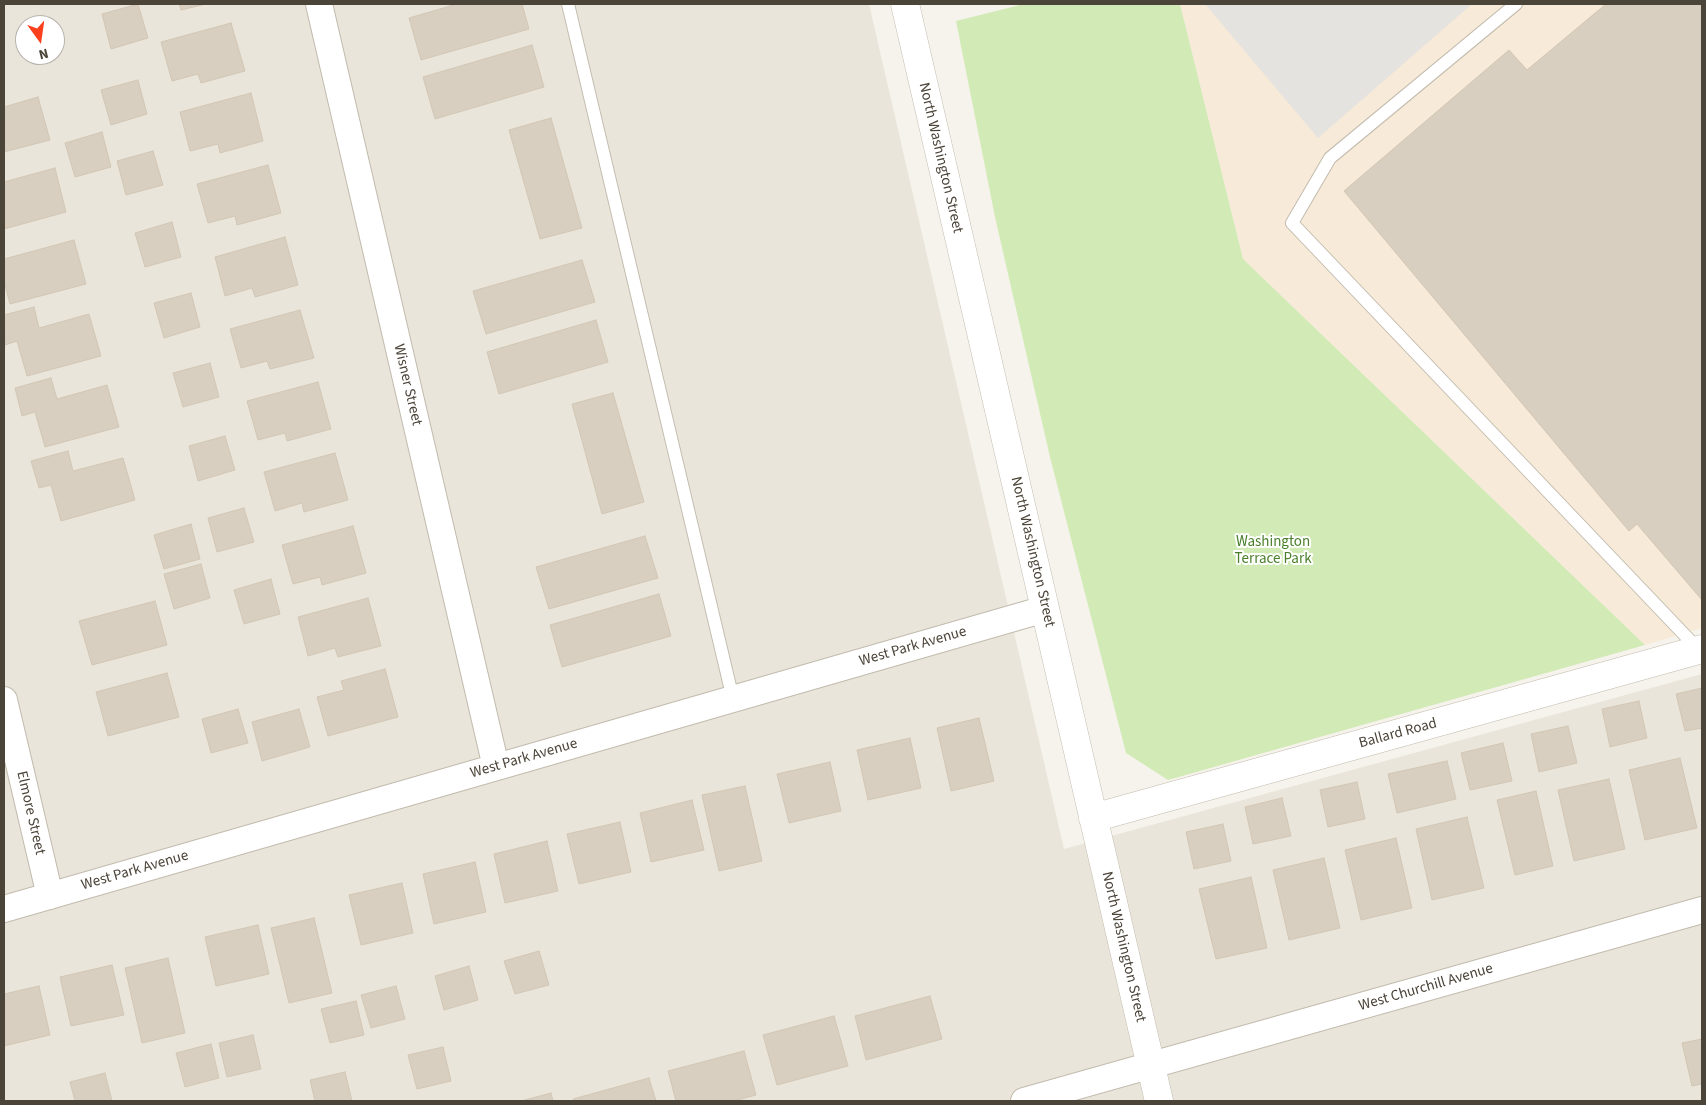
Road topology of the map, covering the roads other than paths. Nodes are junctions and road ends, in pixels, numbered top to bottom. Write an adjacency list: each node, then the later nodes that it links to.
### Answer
1 (319, 4): 9 (street, Wisner Street)
2 (568, 4): 7 (lane)
3 (905, 4): 5 (street, North Washington Street)
4 (1516, 4): 6 (lane)
5 (1045, 609): 7 (street, West Park Avenue); 10 (street, North Washington Street)
6 (1701, 650): 10 (street, Ballard Road)
7 (733, 699): 9 (street, West Park Avenue)
8 (4, 700): 11 (street, Elmore Street)
9 (496, 767): 11 (street, West Park Avenue)
10 (1093, 818): 14 (street, North Washington Street)
11 (50, 896): 12 (street, West Park Avenue)
12 (4, 909)
13 (1702, 910): 14 (street, West Churchill Avenue)
14 (1150, 1065): 15 (street, West Churchill Avenue); 16 (street, North Washington Street)
15 (1024, 1101)
16 (1159, 1101)

